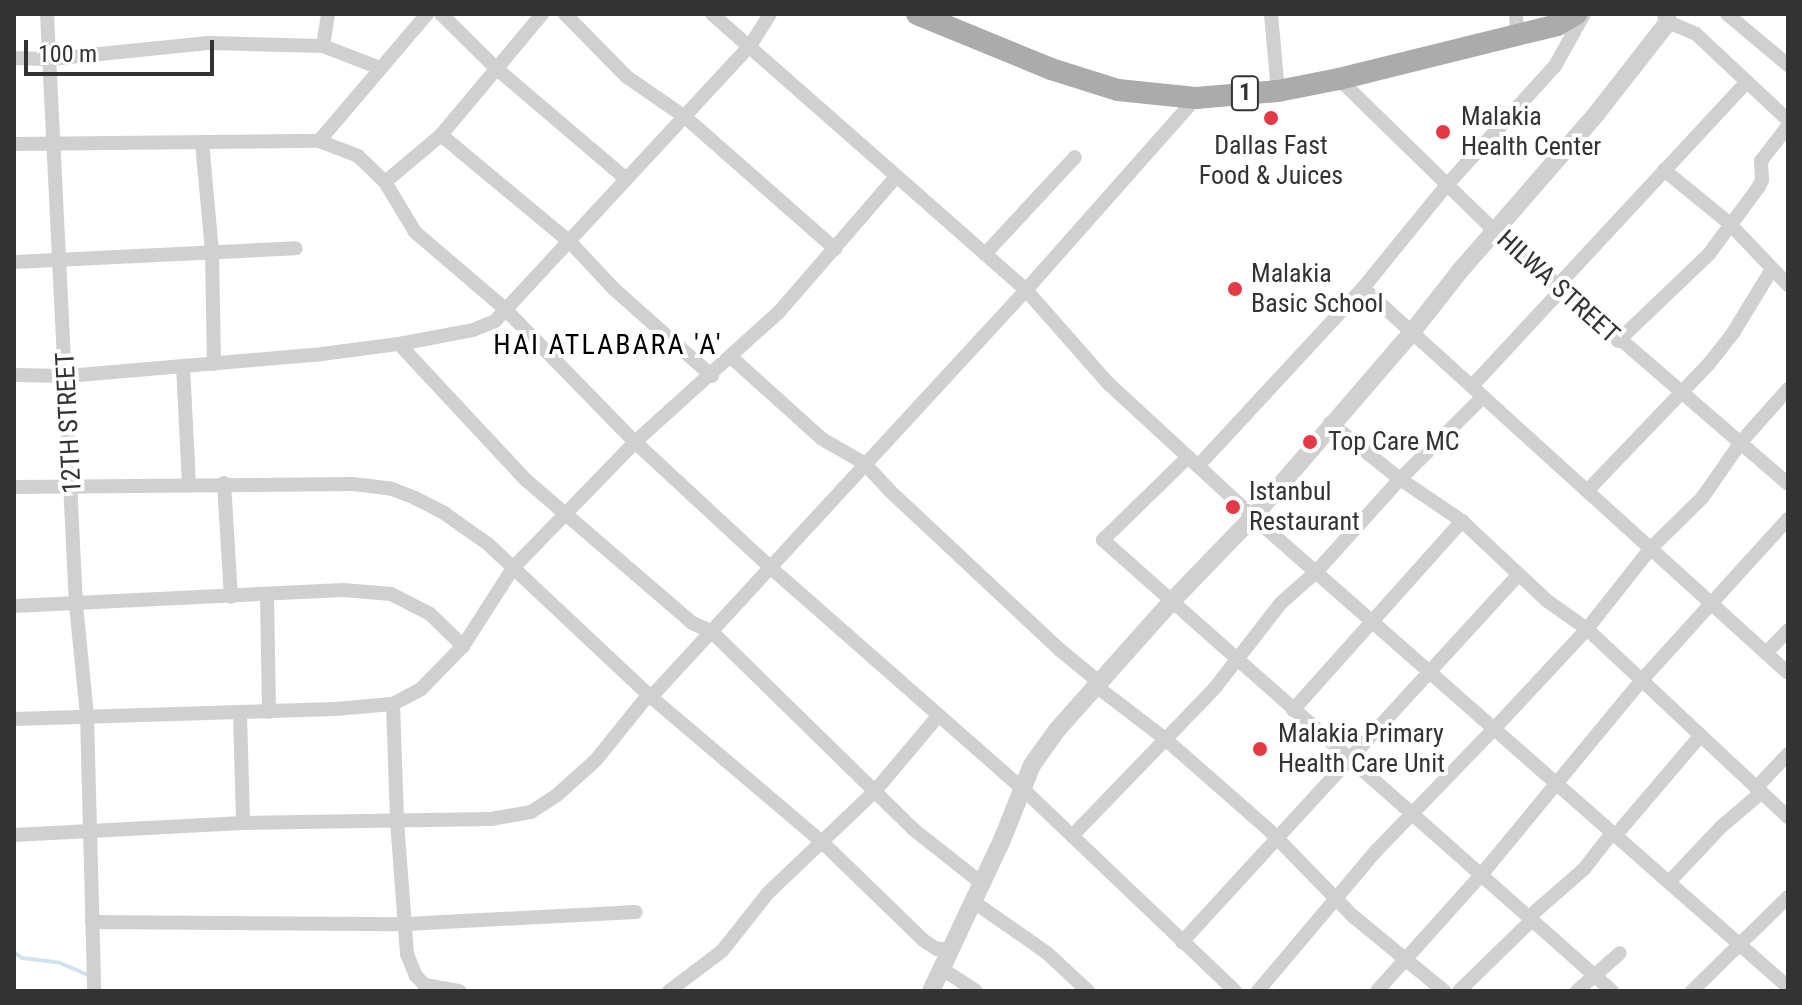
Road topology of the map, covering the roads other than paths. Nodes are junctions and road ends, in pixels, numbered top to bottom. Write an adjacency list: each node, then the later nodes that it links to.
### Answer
1 (47, 14): 19 (street, 12TH STREET)
2 (328, 14): 16 (street)
3 (427, 14): 21 (street)
4 (441, 14): 22 (street)
5 (542, 14): 22 (street)
6 (565, 14): 27 (street)
7 (712, 14): 17 (street)
8 (770, 14): 17 (street)
9 (917, 14): 26 (main road, 1)
10 (1271, 14): 25 (street)
11 (1576, 14): 15 (main road, 1)
12 (1584, 14): 39 (street)
13 (1727, 14): 20 (street)
14 (1667, 18): 24 (street); 41 (street)
15 (1517, 25): 23 (main road, 1)
16 (323, 46): 19 (street); 21 (street)
17 (750, 46): 27 (street); 36 (street)
18 (14, 58): 19 (street)
19 (51, 59): 32 (street, 12TH STREET)
20 (1788, 65)
21 (380, 68): 30 (street)
22 (497, 69): 29 (street); 37 (street)
23 (1339, 79): 25 (main road, 1); 39 (street, HILWA STREET)
24 (1747, 82): 28 (street); 35 (street)
25 (1278, 91): 26 (main road, 1)
26 (1196, 98): 52 (street)
27 (685, 117): 37 (street); 44 (street)
28 (1788, 123): 40 (street)
29 (441, 135): 38 (street); 42 (street)
30 (319, 141): 31 (street); 38 (street)
31 (202, 142): 32 (street); 45 (street)
32 (52, 143): 33 (street); 47 (street, 12TH STREET)
33 (14, 144)
34 (1075, 157): 46 (street)
35 (1664, 170): 40 (street); 50 (street)
36 (896, 177): 44 (street); 46 (street)
37 (625, 178): 42 (street)
38 (385, 182): 53 (street)
39 (1446, 186): 41 (street, HILWA STREET); 51 (street)
40 (1729, 223): 49 (street); 55 (street)
41 (1495, 231): 50 (street, HILWA STREET); 54 (street)
42 (570, 242): 53 (street); 62 (street)
43 (296, 248): 45 (street)
44 (835, 249): 57 (street)
45 (212, 252): 47 (street); 58 (street)
46 (985, 254): 52 (street)
47 (60, 259): 48 (street); 61 (street, 12TH STREET)
48 (14, 262)
49 (1782, 274): 64 (street)
50 (1562, 285): 55 (street, HILWA STREET); 65 (street)
51 (1363, 288): 54 (street); 69 (street)
52 (1026, 290): 69 (street); 70 (street)
53 (505, 309): 56 (street); 67 (street)
54 (1412, 332): 65 (street); 66 (street)
55 (1618, 341): 64 (street, HILWA STREET)
56 (399, 344): 58 (street); 78 (street)
57 (731, 357): 62 (street); 70 (street)
58 (214, 364): 59 (street)
59 (183, 366): 61 (street); 72 (street)
60 (14, 375): 61 (street)
61 (67, 376): 74 (street, 12TH STREET)
62 (712, 376): 67 (street)
63 (1788, 389): 68 (street)
64 (1681, 391): 68 (street, HILWA STREET); 77 (street)
65 (1478, 392): 71 (street); 77 (street)
66 (1330, 423): 71 (street); 79 (street)
67 (635, 442): 78 (street); 83 (street)
68 (1741, 442): 75 (street, HILWA STREET); 82 (street)
69 (1193, 462): 79 (street); 89 (street)
70 (864, 463): 83 (street); 103 (street)
71 (1400, 479): 81 (street); 85 (street)
72 (189, 483): 73 (street); 74 (street)
73 (224, 483): 84 (street); 88 (street)
74 (72, 484): 76 (street); 91 (street, 12TH STREET)
75 (1788, 484)
76 (14, 487)
77 (1587, 491): 82 (street)
78 (565, 514): 84 (street); 96 (street)
79 (1253, 517): 85 (street); 89 (street)
80 (1788, 519): 90 (street)
81 (1462, 521): 86 (street); 93 (street)
82 (1651, 548): 90 (street); 94 (street)
83 (770, 567): 96 (street); 110 (street)
84 (513, 568): 97 (street); 104 (street)
85 (1316, 572): 93 (street); 99 (street)
86 (1518, 575): 94 (street); 100 (street)
87 (267, 596): 88 (street); 97 (street); 107 (street)
88 (231, 597): 91 (street)
89 (1171, 602): 99 (street); 103 (street)
90 (1711, 603): 98 (street); 102 (street)
91 (76, 605): 92 (street); 109 (street, 12TH STREET)
92 (14, 606)
93 (1373, 622): 100 (street); 106 (street)
94 (1587, 629): 102 (street); 112 (street)
95 (1788, 630): 98 (street)
96 (711, 631): 104 (street); 120 (street)
97 (463, 646): 105 (street)
98 (1766, 653): 101 (street)
99 (1237, 660): 106 (street); 114 (street)
100 (1429, 672): 112 (street); 116 (street)
101 (1788, 673)
102 (1640, 682): 113 (street); 117 (street)
103 (1098, 684): 114 (street); 118 (street)
104 (651, 697): 123 (street); 130 (street)
105 (393, 704): 107 (street); 123 (street)
106 (1293, 710): 116 (street)
107 (269, 712): 108 (street)
108 (240, 713): 109 (street); 124 (street)
109 (87, 715): 111 (street); 125 (street, 12TH STREET)
110 (939, 715): 118 (street); 120 (street)
111 (14, 719)
112 (1494, 729): 117 (street); 121 (street)
113 (1700, 736): 119 (street); 126 (street)
114 (1164, 738): 128 (street); 129 (street)
115 (1788, 754): 119 (street)
116 (1350, 759): 121 (street); 129 (street)
117 (1557, 784): 126 (street); 131 (street)
118 (1024, 790): 128 (street); 132 (street)
119 (1759, 790): 122 (street); 133 (street)
120 (875, 791): 130 (street); 132 (street)
121 (1412, 814): 131 (street); 135 (street)
122 (1788, 817)
123 (397, 821): 124 (street); 140 (street)
124 (243, 823): 125 (street)
125 (91, 833): 127 (street); 139 (street, 12TH STREET)
126 (1614, 834): 133 (street); 138 (street)
127 (14, 835)
128 (1072, 836): 141 (street)
129 (1278, 839): 135 (street); 141 (street)
130 (821, 841): 143 (street); 151 (street)
131 (1481, 875): 138 (street); 145 (street)
132 (980, 882): 136 (street)
133 (1669, 882): 142 (street)
134 (1788, 897): 142 (street)
135 (1337, 900): 145 (street); 156 (street)
136 (974, 902): 143 (street); 154 (street)
137 (636, 912): 140 (street)
138 (1530, 919): 147 (street); 159 (street)
139 (92, 922): 140 (street); 150 (street, 12TH STREET)
140 (406, 924): 149 (street)
141 (1182, 942): 155 (street)
142 (1740, 945): 148 (street); 162 (street)
143 (949, 949): 146 (street)
144 (1620, 953): 147 (street)
145 (1407, 960): 157 (street); 158 (street)
146 (942, 969): 152 (street); 153 (street)
147 (1595, 976): 160 (street); 161 (street)
148 (1788, 987)
149 (454, 990)
150 (94, 991)
151 (669, 991)
152 (931, 991)
153 (976, 991)
154 (1088, 991)
155 (1235, 991)
156 (1258, 991)
157 (1377, 991)
158 (1444, 991)
159 (1459, 991)
160 (1577, 991)
161 (1612, 991)
162 (1692, 991)

